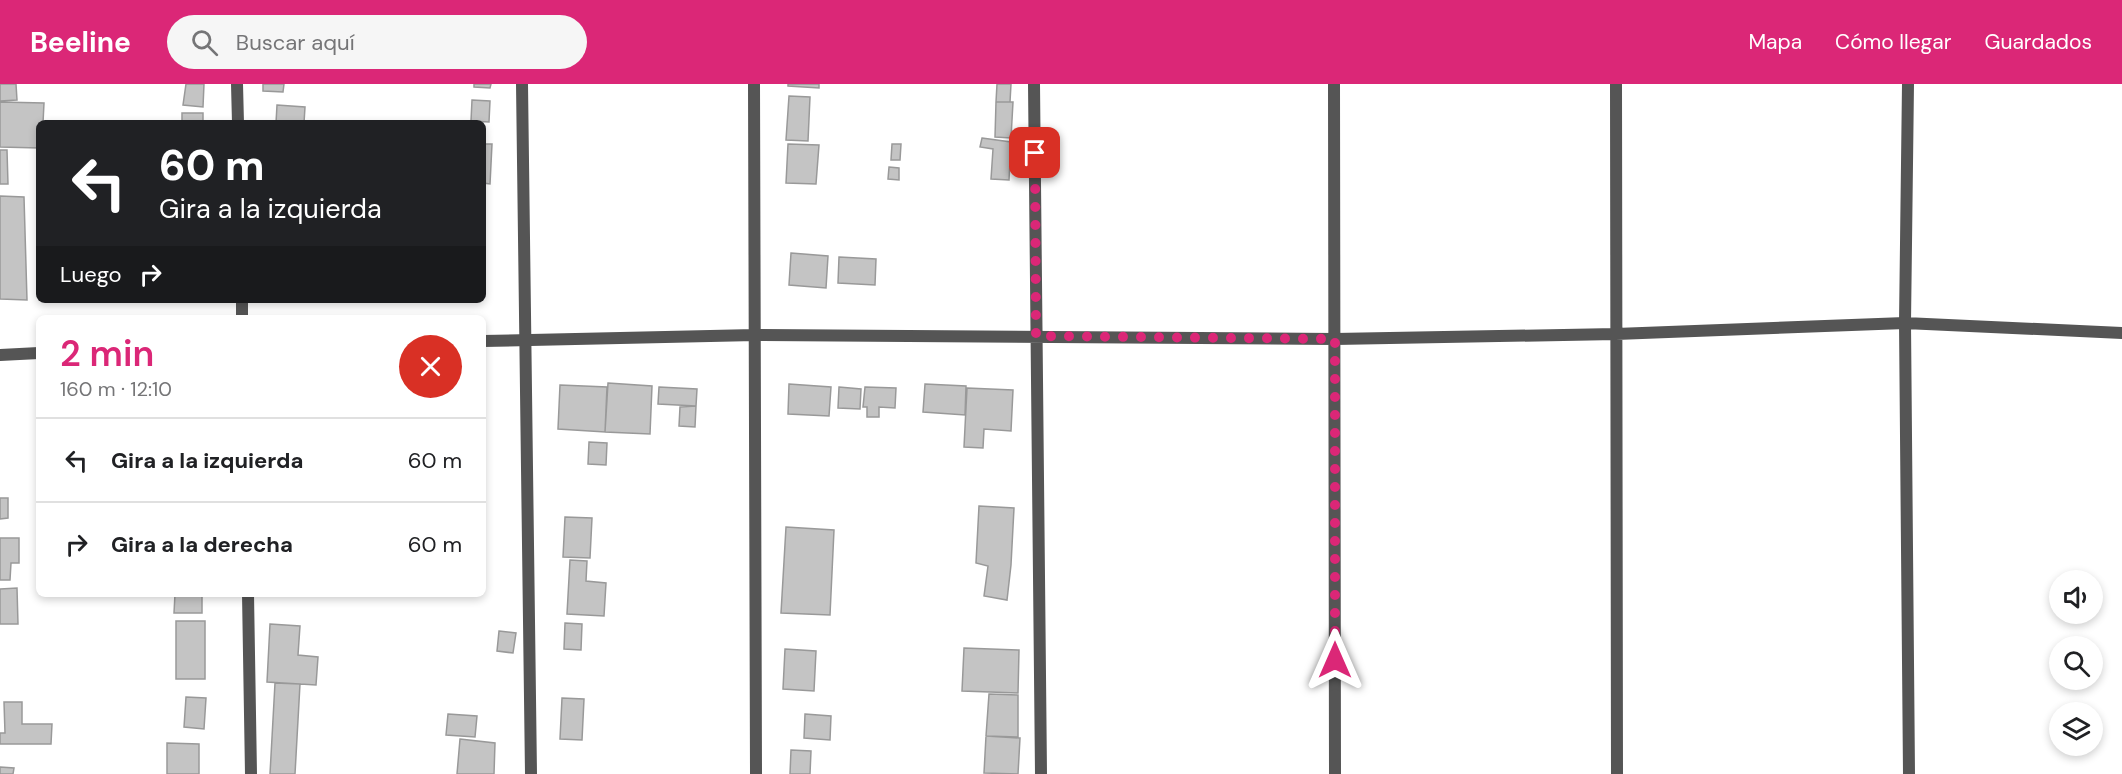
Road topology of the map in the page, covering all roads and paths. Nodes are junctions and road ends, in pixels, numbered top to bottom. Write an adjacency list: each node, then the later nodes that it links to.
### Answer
1 (237, 84): 8 (street)
2 (522, 84): 16 (street)
3 (754, 84): 12 (street)
4 (1034, 84): 13 (street)
5 (1334, 84): 14 (street)
6 (1616, 84): 11 (street)
7 (1908, 84): 9 (street)
8 (238, 120)
9 (1905, 323): 10 (street); 11 (street); 26 (street)
10 (2122, 333)
11 (1617, 334): 14 (street); 25 (street)
12 (755, 336): 13 (street); 16 (street); 22 (street)
13 (1036, 336): 14 (street); 23 (street)
14 (1335, 339): 24 (street)
15 (486, 341): 16 (street)
16 (526, 341): 21 (street)
17 (36, 353): 18 (street)
18 (0, 355)
19 (248, 597): 20 (street)
20 (251, 774)
21 (531, 774)
22 (756, 774)
23 (1041, 774)
24 (1335, 774)
25 (1617, 774)
26 (1908, 774)

